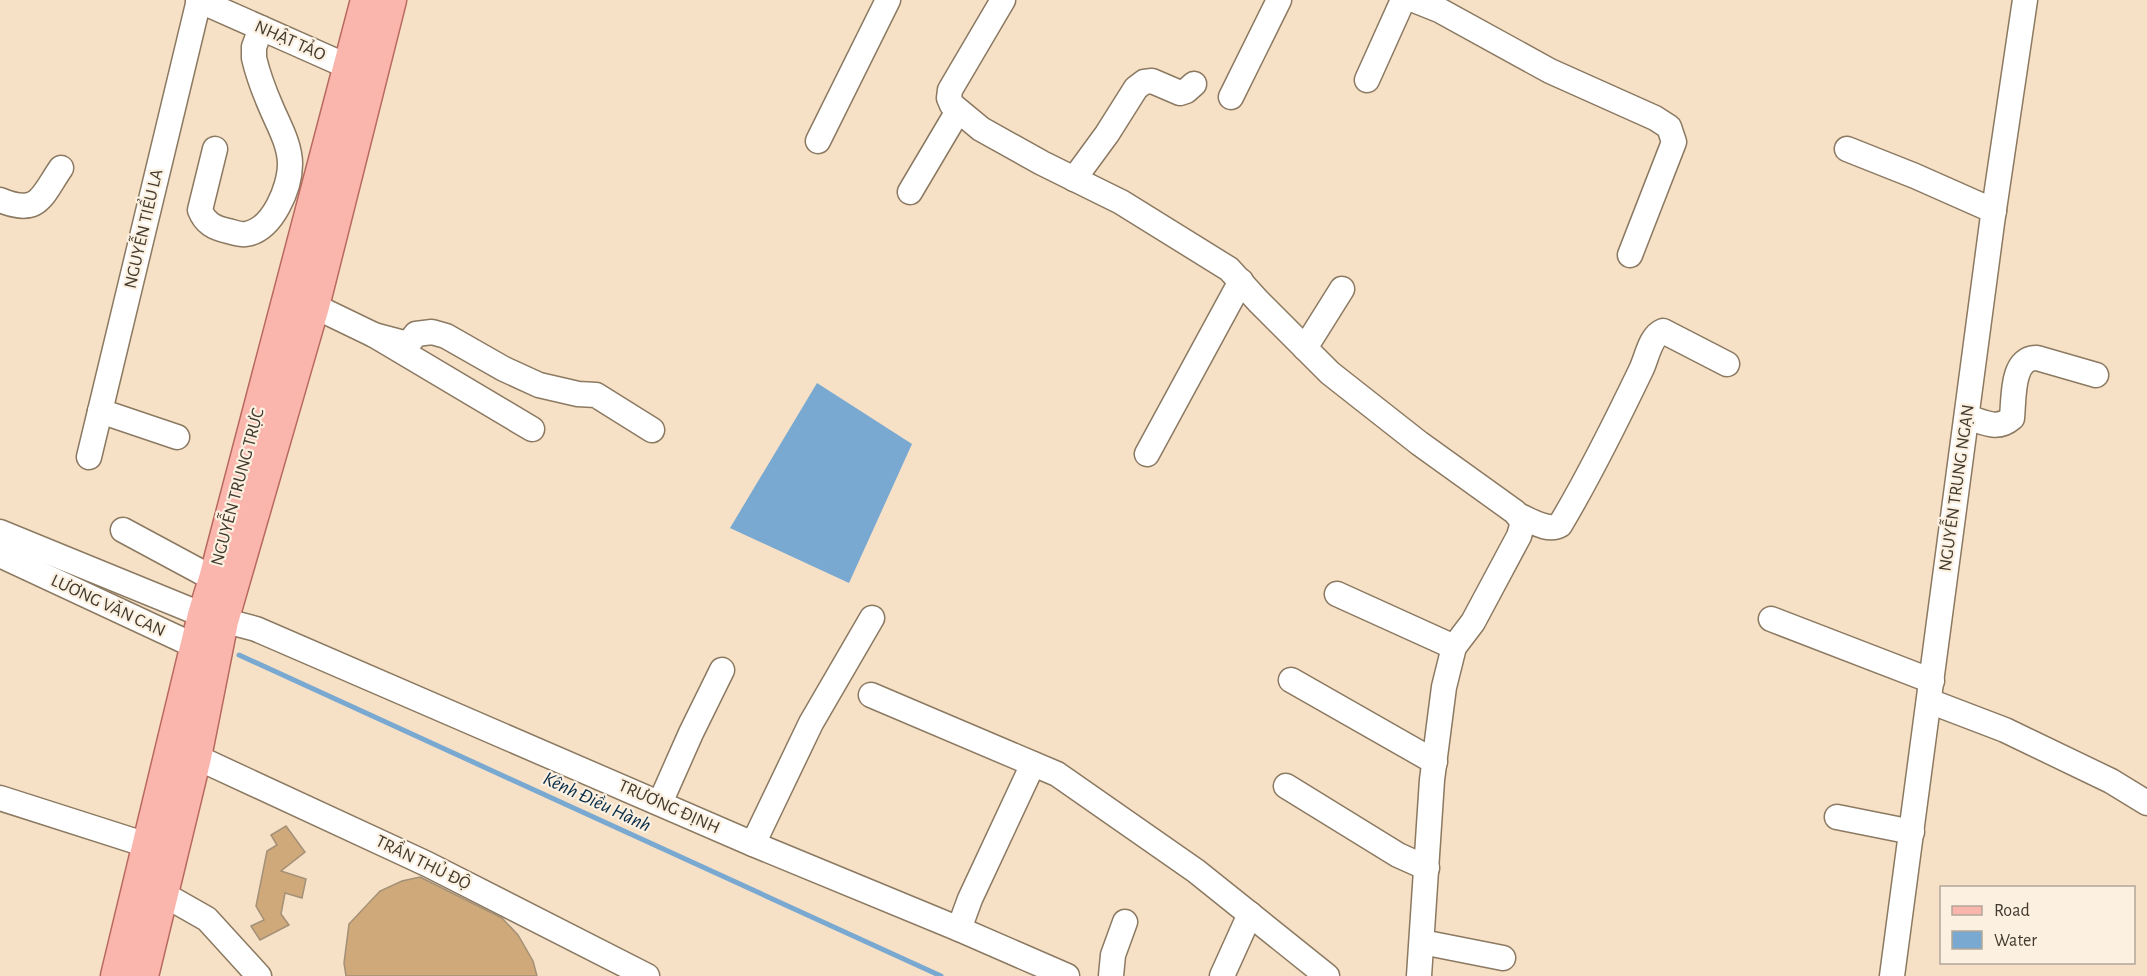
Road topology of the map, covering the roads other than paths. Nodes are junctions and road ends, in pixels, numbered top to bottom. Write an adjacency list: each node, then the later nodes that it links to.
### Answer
1 (198, 0): 10 (street, NHẬT TẢO); 32 (street, NGUYỄN TIỂU LA)
2 (366, 0): 11 (main road, NGUYỄN TRUNG TRỰC)
3 (391, 0): 11 (main road, NGUYỄN TRUNG TRỰC)
4 (888, 0): 16 (street)
5 (1003, 0): 15 (street)
6 (1279, 0): 14 (street)
7 (1403, 0): 12 (street)
8 (1414, 0): 24 (street)
9 (2025, 0): 23 (street, NGUYỄN TRUNG NGẠN)
10 (261, 28): 11 (street, NHẬT TẢO); 17 (street)
11 (361, 71): 27 (main road, NGUYỄN TRUNG TRỰC); 43 (main road, NGUYỄN TRUNG TRỰC)
12 (1367, 80)
13 (1194, 84): 20 (street)
14 (1232, 97)
15 (958, 111): 20 (street); 21 (street)
16 (818, 141)
17 (215, 149)
18 (1847, 149): 23 (street)
19 (61, 168): 22 (street)
20 (1074, 179): 25 (street)
21 (910, 192)
22 (0, 200)
23 (1994, 212): 33 (street, NGUYỄN TRUNG NGẠN)
24 (1630, 255)
25 (1241, 281): 29 (street); 37 (street)
26 (1342, 289): 29 (street)
27 (314, 306): 28 (street); 45 (main road, NGUYỄN TRUNG TRỰC)
28 (374, 335): 34 (street); 35 (street)
29 (1305, 348): 39 (street)
30 (1727, 364): 39 (street)
31 (2096, 375): 33 (street)
32 (100, 411): 36 (street); 38 (street, NGUYỄN TIỂU LA)
33 (1967, 417): 52 (street, NGUYỄN TRUNG NGẠN)
34 (532, 429)
35 (652, 430)
36 (177, 437)
37 (1147, 454)
38 (89, 457)
39 (1520, 516): 48 (street)
40 (123, 530): 43 (street)
41 (0, 532): 45 (street, LƯƠNG VĂN CAN)
42 (0, 555): 49 (street, LƯƠNG VĂN CAN)
43 (214, 579): 45 (main road, NGUYỄN TRUNG TRỰC)
44 (1337, 594): 48 (street)
45 (213, 618): 49 (main road, NGUYỄN TRUNG TRỰC); 59 (street, TRƯƠNG ĐỊNH)
46 (872, 618): 63 (street)
47 (1771, 619): 52 (street)
48 (1454, 647): 55 (street)
49 (206, 650): 54 (main road, NGUYỄN TRUNG TRỰC); 64 (main road, NGUYỄN TRUNG TRỰC)
50 (722, 670): 59 (street)
51 (1291, 680): 55 (street)
52 (1930, 691): 60 (street); 62 (street, NGUYỄN TRUNG NGẠN)
53 (871, 695): 56 (street)
54 (196, 757): 66 (main road, NGUYỄN TRUNG TRỰC); 75 (street, TRẦN THỦ ĐỘ)
55 (1435, 762): 65 (street)
56 (1034, 764): 67 (street); 69 (street)
57 (1286, 786): 65 (street)
58 (0, 798): 64 (street)
59 (660, 803): 63 (street, TRƯƠNG ĐỊNH)
60 (2147, 803)
61 (1837, 817): 62 (street)
62 (1912, 832): 81 (street, NGUYỄN TRUNG NGẠN)
63 (753, 844): 69 (street, TRƯƠNG ĐỊNH)
64 (147, 845): 66 (main road, NGUYỄN TRUNG TRỰC)
65 (1427, 868): 70 (street)
66 (150, 890): 72 (main road, NGUYỄN TRUNG TRỰC); 73 (main road, NGUYỄN TRUNG TRỰC); 74 (street)
67 (1250, 914): 78 (street); 79 (street)
68 (1125, 922): 77 (street)
69 (959, 929): 76 (street, TRƯƠNG ĐỊNH)
70 (1422, 942): 71 (street); 80 (street)
71 (1503, 958)
72 (116, 976)
73 (143, 976)
74 (259, 976)
75 (648, 976)
76 (1067, 976)
77 (1111, 976)
78 (1222, 976)
79 (1327, 976)
80 (1419, 976)
81 (1892, 976)

